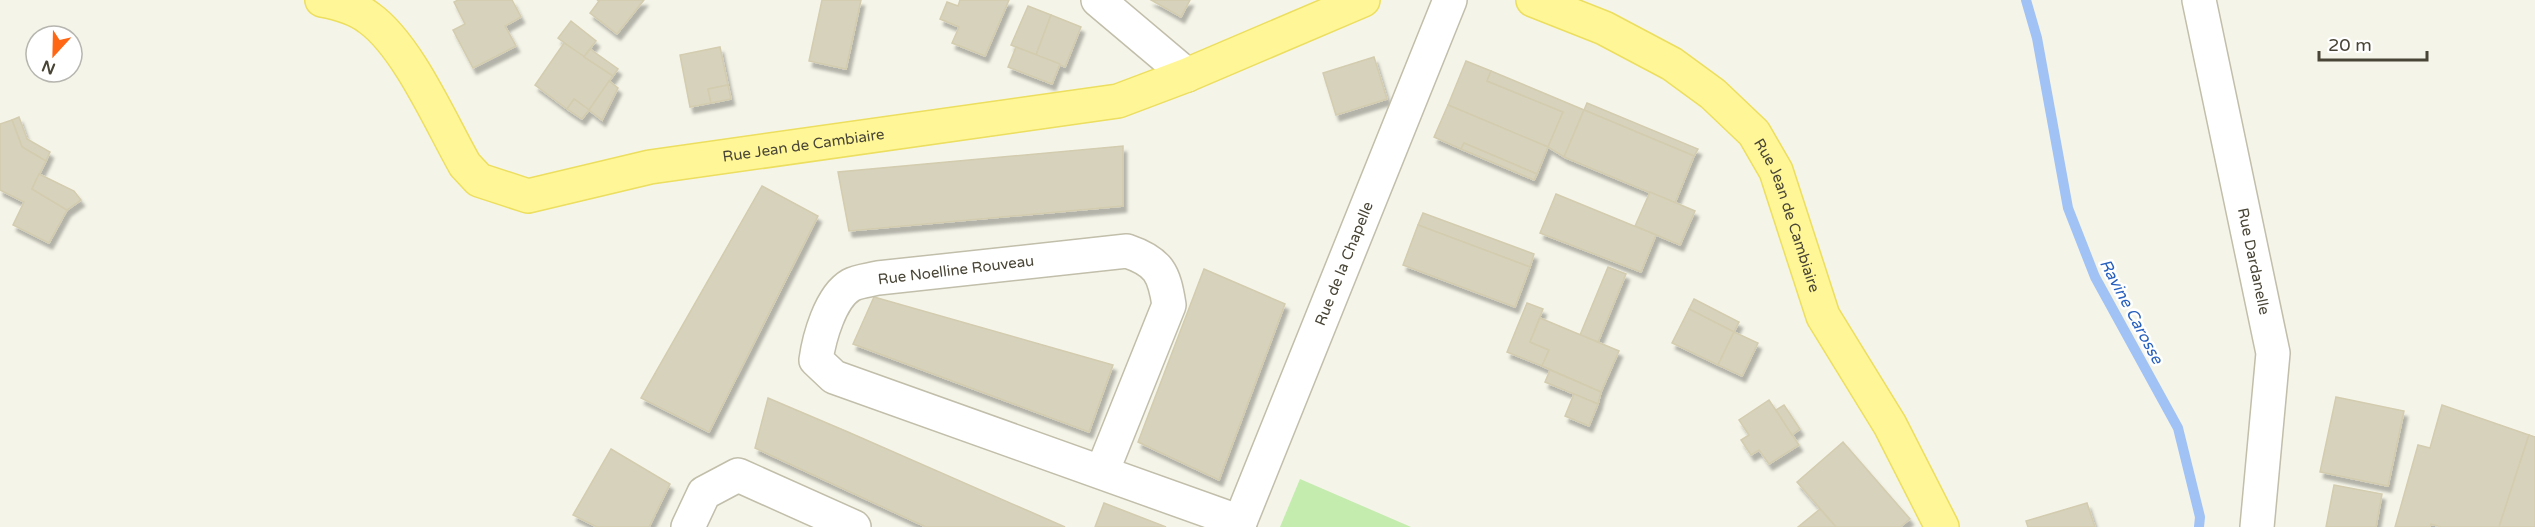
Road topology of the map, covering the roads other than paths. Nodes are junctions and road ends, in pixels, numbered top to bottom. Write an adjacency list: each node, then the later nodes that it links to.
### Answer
1 (322, 0): 7 (main road, Rue Jean de Cambiaire)
2 (1098, 0): 7 (street)
3 (1363, 0): 7 (main road, Rue Jean de Cambiaire)
4 (1449, 0): 9 (street, Rue de la Chapelle)
5 (1533, 0): 12 (main road, Rue Jean de Cambiaire)
6 (2199, 0): 13 (street, Rue Dardanelle)
7 (1187, 75)
8 (1102, 472): 8 (street, Rue Noelline Rouveau); 9 (street, Rue Noelline Rouveau)
9 (1239, 524)
10 (688, 527): 11 (street)
11 (854, 527)
12 (1942, 527)
13 (2257, 527)

